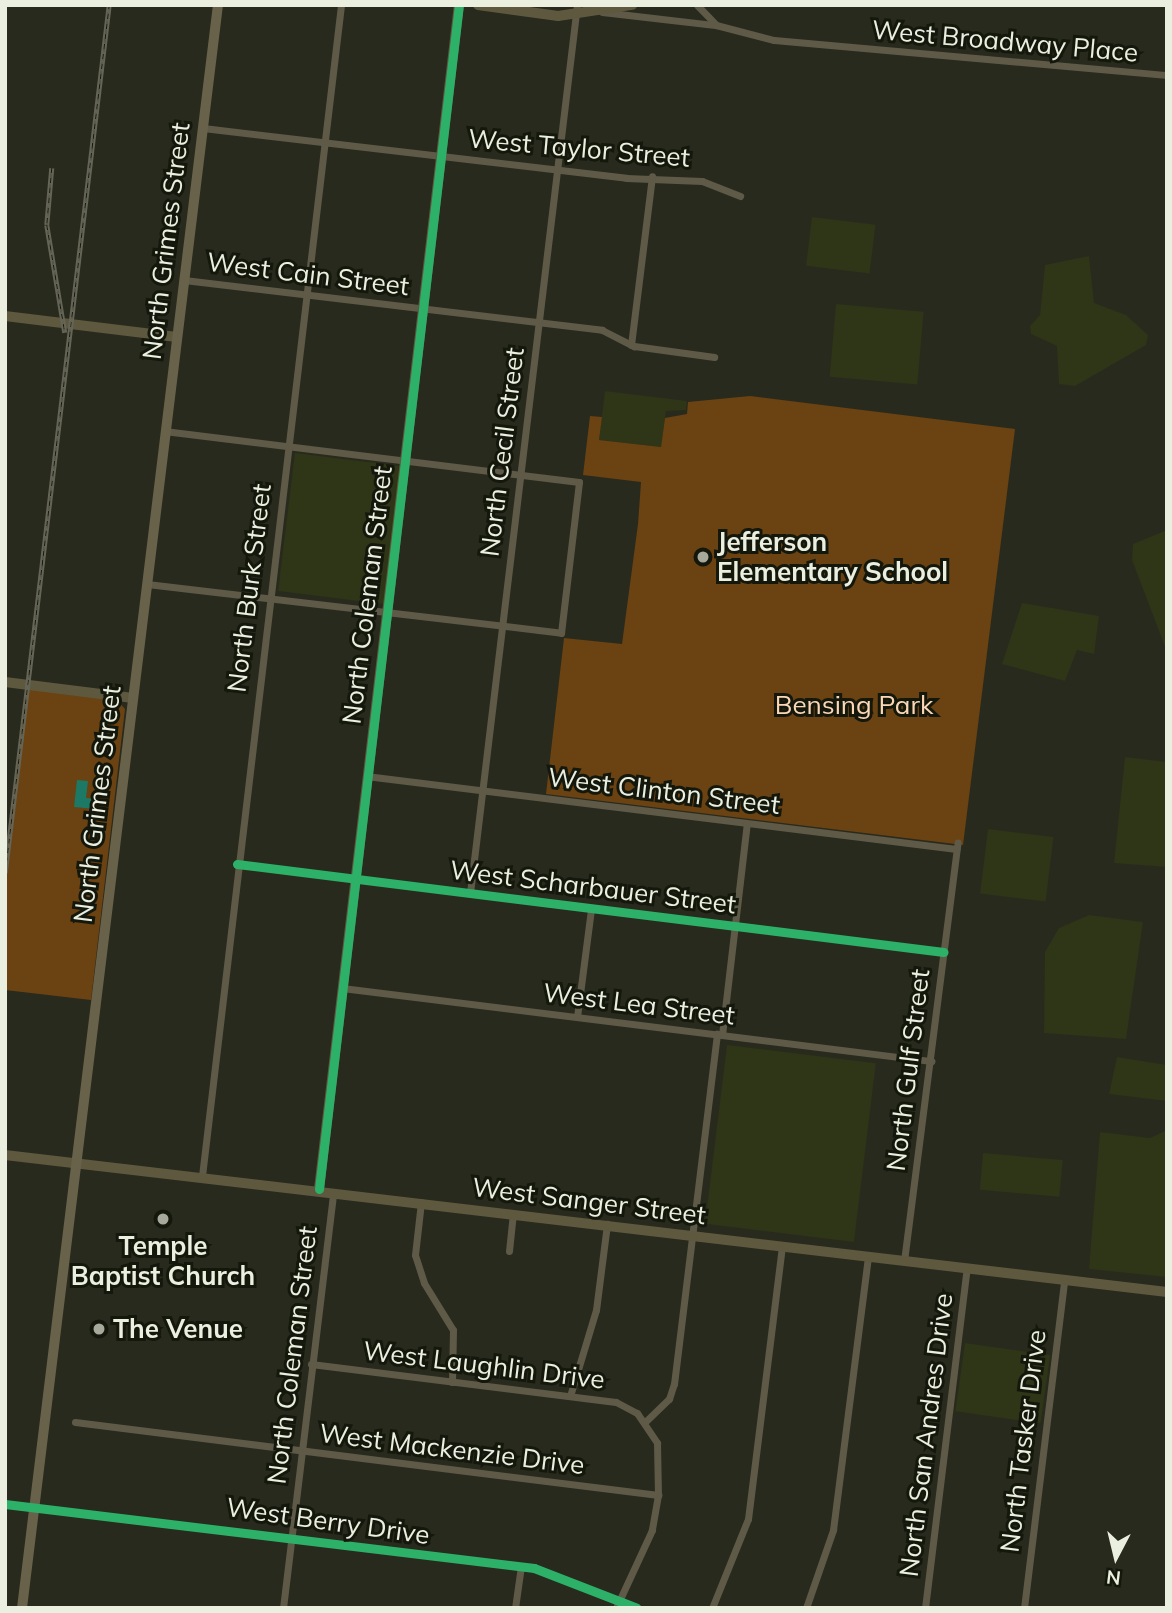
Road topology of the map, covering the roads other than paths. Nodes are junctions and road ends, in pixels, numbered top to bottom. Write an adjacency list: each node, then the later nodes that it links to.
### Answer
1 (218, 5): 11 (main road, North Grimes Street)
2 (341, 5): 12 (street, North Burk Street)
3 (459, 5): 13 (street, North Coleman Street)
4 (478, 5): 7 (street)
5 (632, 5): 8 (street)
6 (697, 5): 9 (street)
7 (577, 10): 8 (street); 14 (street, North Cecil Street)
8 (601, 12): 9 (street, West Broadway Place)
9 (716, 25): 10 (street, West Broadway Place)
10 (1167, 75)
11 (203, 128): 12 (street, West Taylor Street); 17 (main road, North Grimes Street)
12 (325, 142): 13 (street, West Taylor Street); 18 (street, North Burk Street)
13 (441, 156): 14 (street, West Taylor Street); 19 (street, North Coleman Street)
14 (557, 170): 15 (street, West Taylor Street); 21 (street, North Cecil Street)
15 (652, 176): 16 (street, West Taylor Street); 23 (street)
16 (740, 196)
17 (184, 280): 18 (street, West Cain Street); 22 (main road, North Grimes Street)
18 (306, 296): 19 (street, West Cain Street); 26 (street, North Burk Street)
19 (424, 310): 21 (street, West Cain Street); 27 (street, North Coleman Street)
20 (5, 316): 22 (street)
21 (539, 323): 23 (street, West Cain Street); 28 (street, North Cecil Street)
22 (177, 337): 25 (main road, North Grimes Street)
23 (631, 345): 24 (street, West Cain Street)
24 (714, 357)
25 (166, 431): 26 (street); 29 (main road, North Grimes Street)
26 (287, 446): 27 (street); 30 (street, North Burk Street)
27 (405, 460): 28 (street); 31 (street, North Coleman Street)
28 (520, 474): 32 (street, North Cecil Street); 32 (street)
29 (147, 584): 30 (street); 34 (main road, North Grimes Street)
30 (270, 598): 31 (street); 39 (street, North Burk Street)
31 (386, 612): 32 (street); 35 (street, North Coleman Street)
32 (502, 626): 36 (street, North Cecil Street)
33 (5, 682): 34 (street)
34 (133, 698): 50 (main road, North Grimes Street)
35 (366, 776): 36 (street, West Clinton Street); 40 (street, North Coleman Street)
36 (482, 790): 37 (street, West Clinton Street); 41 (street, North Cecil Street)
37 (747, 823): 38 (street, West Clinton Street); 43 (street)
38 (957, 846): 44 (street, North Gulf Street)
39 (237, 864): 40 (street, West Scharbauer Street); 51 (street, North Burk Street)
40 (354, 879): 41 (street, West Scharbauer Street); 45 (street, North Coleman Street)
41 (470, 893): 42 (street, West Scharbauer Street)
42 (590, 909): 43 (street, West Scharbauer Street); 46 (street)
43 (735, 926): 44 (street, West Scharbauer Street); 47 (street)
44 (944, 952): 48 (street, North Gulf Street)
45 (342, 988): 46 (street, West Lea Street); 52 (street, North Coleman Street)
46 (577, 1017): 47 (street, West Lea Street)
47 (720, 1035): 48 (street, West Lea Street); 57 (street)
48 (931, 1061): 61 (street, North Gulf Street)
49 (5, 1155): 50 (street, West Sanger Street)
50 (77, 1161): 51 (street, West Sanger Street); 73 (main road, North Grimes Street)
51 (202, 1176): 52 (street, West Sanger Street)
52 (318, 1189): 53 (street, West Sanger Street)
53 (334, 1191): 54 (street, West Sanger Street); 65 (street, North Coleman Street)
54 (421, 1202): 55 (street, West Sanger Street); 66 (street)
55 (513, 1213): 56 (street, West Sanger Street); 59 (street)
56 (607, 1224): 57 (street, West Sanger Street); 67 (street)
57 (694, 1235): 58 (street, West Sanger Street); 68 (street)
58 (782, 1246): 60 (street, West Sanger Street); 81 (street)
59 (509, 1251)
60 (868, 1256): 61 (street, West Sanger Street); 82 (street)
61 (904, 1261): 62 (street, West Sanger Street)
62 (967, 1268): 63 (street, West Sanger Street); 83 (street, North San Andres Drive)
63 (1064, 1280): 64 (street, West Sanger Street); 84 (street, North Tasker Drive)
64 (1167, 1292)
65 (311, 1364): 66 (street, West Laughlin Drive); 70 (street, North Coleman Street)
66 (452, 1382): 67 (street, West Laughlin Drive)
67 (570, 1396): 68 (street, West Laughlin Drive)
68 (646, 1421): 71 (street)
69 (75, 1422): 70 (street, West Mackenzie Drive)
70 (301, 1452): 71 (street, West Mackenzie Drive); 74 (street, North Coleman Street)
71 (658, 1495): 76 (street)
72 (5, 1504): 73 (street, West Berry Drive)
73 (35, 1507): 74 (street, West Berry Drive); 77 (main road, North Grimes Street)
74 (292, 1538): 75 (street, West Berry Drive); 78 (street, North Coleman Street)
75 (521, 1566): 76 (street, West Berry Drive); 79 (street)
76 (618, 1604): 80 (street, West Berry Drive)
77 (22, 1608)
78 (283, 1608)
79 (515, 1608)
80 (637, 1608)
81 (712, 1608)
82 (806, 1608)
83 (925, 1608)
84 (1024, 1608)

